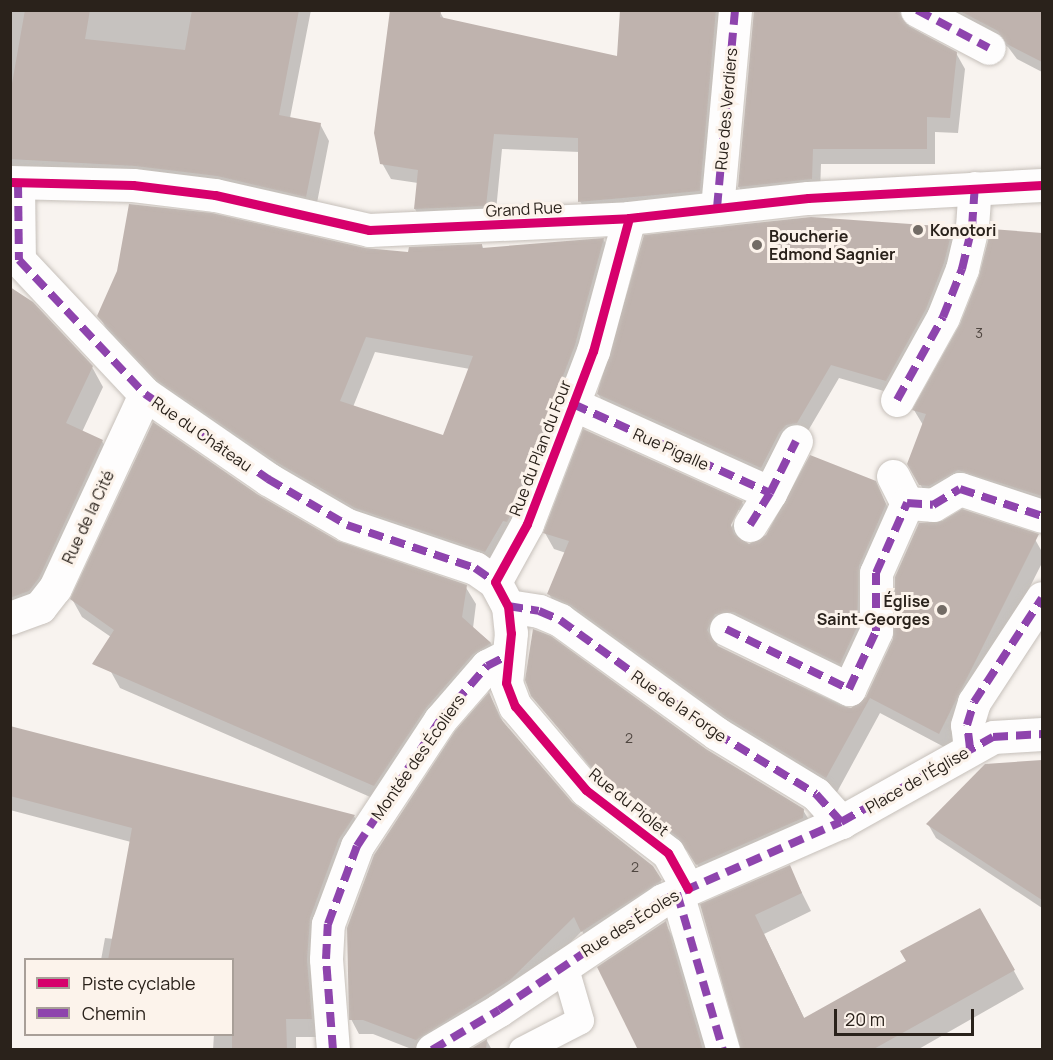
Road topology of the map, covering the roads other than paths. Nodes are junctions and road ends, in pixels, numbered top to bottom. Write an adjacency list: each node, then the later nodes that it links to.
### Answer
1 (735, 10): 7 (street, Rue des Verdiers)
2 (917, 10): 3 (street)
3 (990, 48)
4 (14, 182): 8 (street, Grand Rue); 9 (street, Rue du Château)
5 (1042, 185): 6 (street, Grand Rue)
6 (975, 188): 7 (street, Grand Rue); 10 (street)
7 (717, 208): 8 (street, Grand Rue)
8 (629, 218): 11 (street, Rue du Plan du Four)
9 (145, 394): 16 (street, Rue du Château); 18 (street, Rue de la Cité)
10 (897, 399)
11 (573, 404): 13 (street, Rue Pigalle); 16 (street, Rue du Plan du Four)
12 (796, 441): 13 (street)
13 (770, 493): 15 (street)
14 (1042, 516): 19 (street)
15 (750, 525)
16 (502, 594): 20 (street); 23 (street, Rue de la Forge)
17 (1042, 598): 22 (street)
18 (10, 618)
19 (726, 629)
20 (506, 669): 24 (street, Rue du Piolet); 26 (street, Montée des Écoliers)
21 (1042, 734): 22 (street)
22 (982, 743): 23 (street, Place de l'Église)
23 (841, 822): 24 (street, Rue des Écoles)
24 (682, 891): 25 (street, Rue des Écoles); 29 (street, Rue du Piolet)
25 (564, 965): 27 (street, Rue des Écoles); 28 (lane)
26 (333, 1050)
27 (432, 1050)
28 (522, 1050)
29 (723, 1050)

